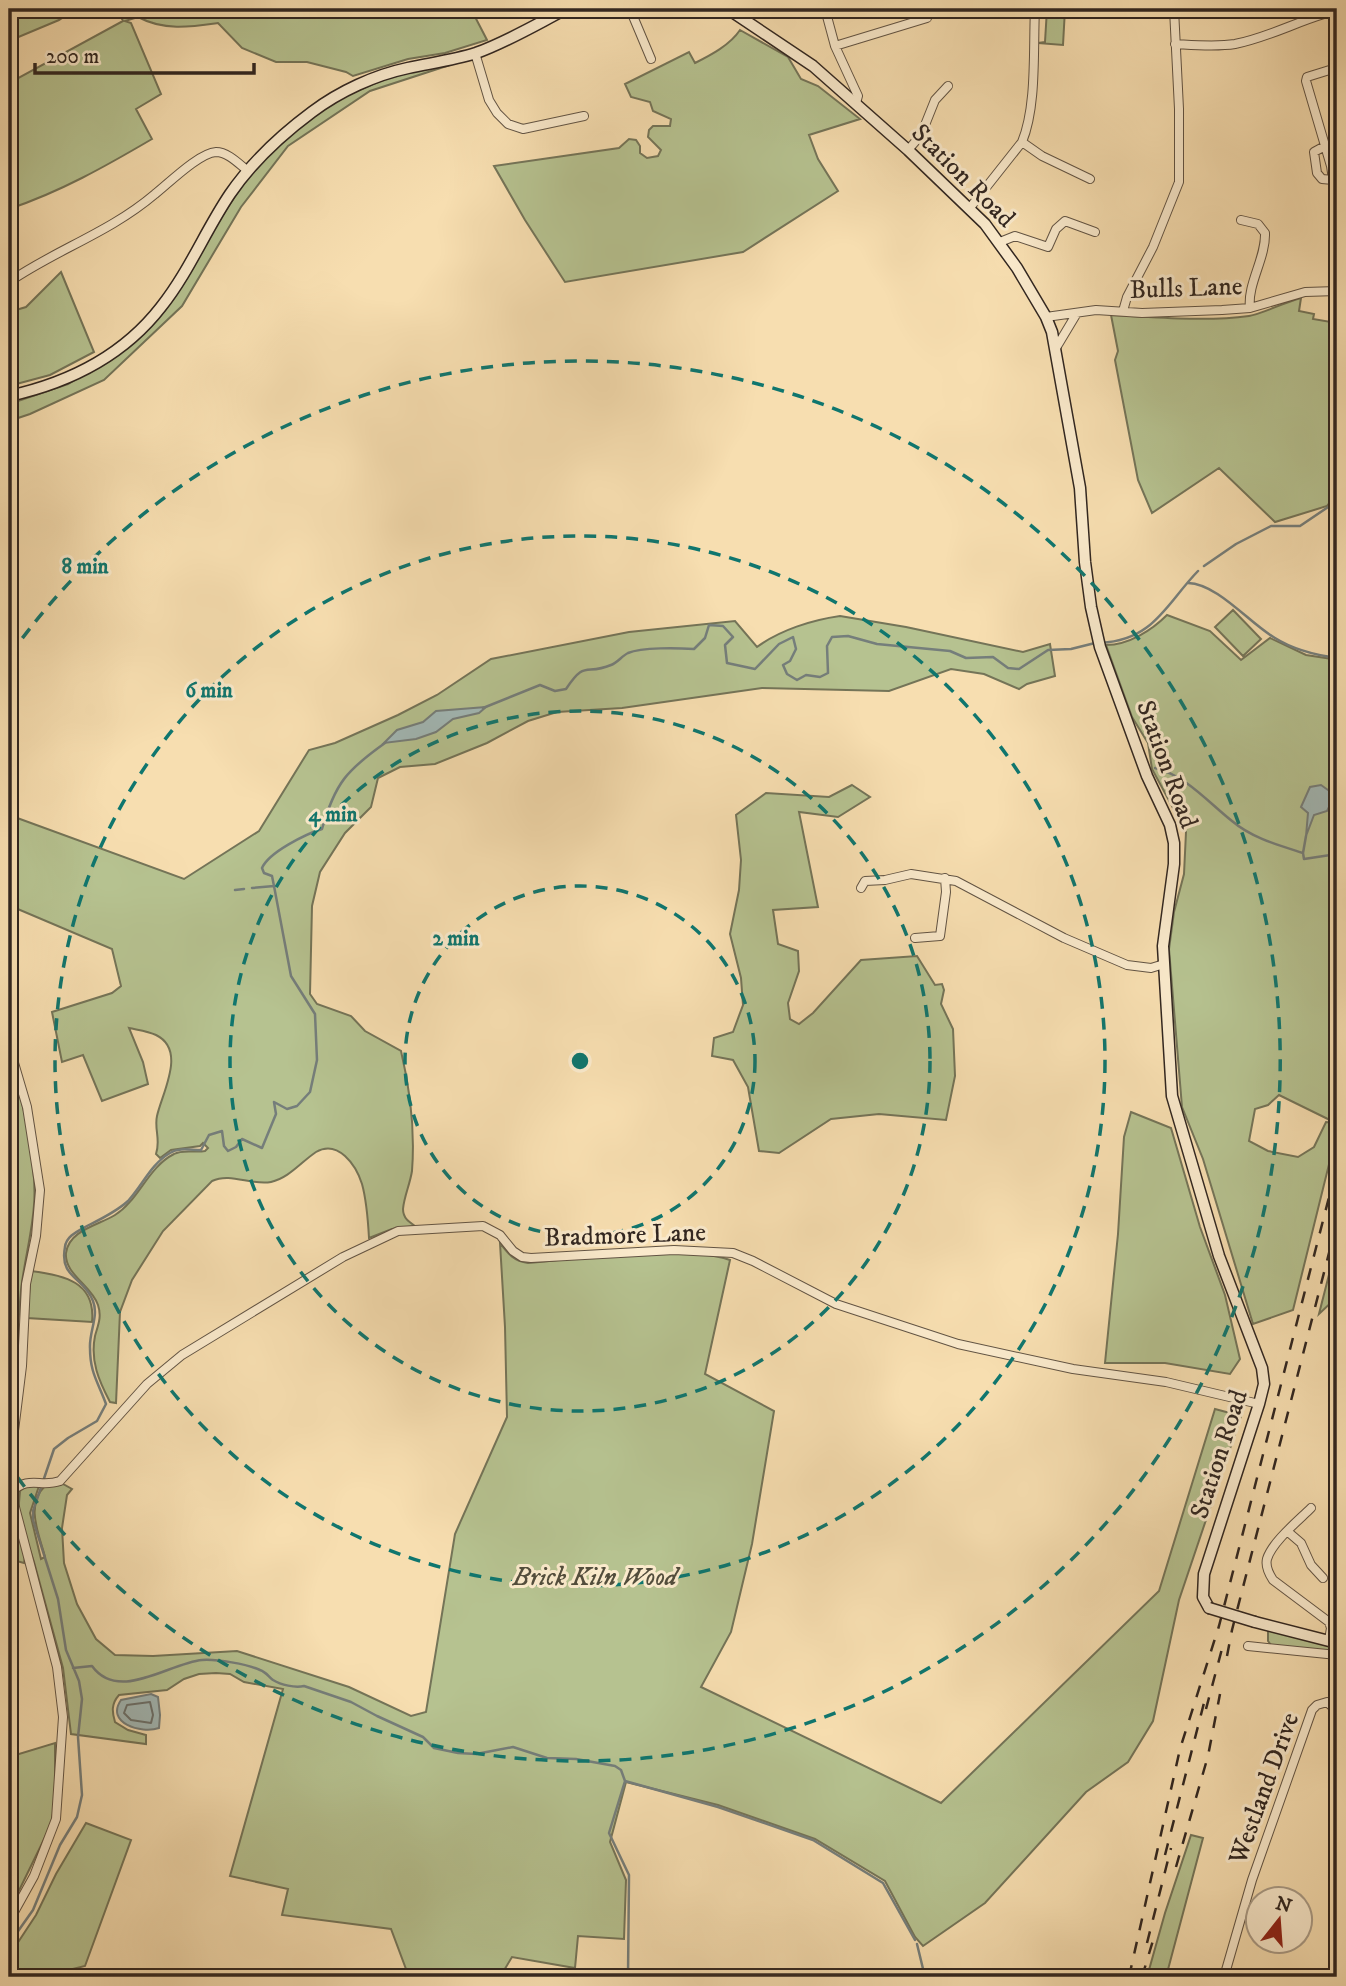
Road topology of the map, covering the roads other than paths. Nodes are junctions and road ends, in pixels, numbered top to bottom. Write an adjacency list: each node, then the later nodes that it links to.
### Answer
1 (565, 9): 11 (street)
2 (630, 9): 12 (street)
3 (728, 9): 15 (street, Station Road)
4 (825, 9): 10 (street)
5 (1035, 9): 17 (street)
6 (1174, 9): 9 (street)
7 (1324, 14): 9 (street)
8 (927, 18): 10 (street)
9 (1175, 44): 31 (street)
10 (835, 46): 15 (street)
11 (475, 53): 16 (street); 20 (street)
12 (651, 59)
13 (1336, 68): 18 (street)
14 (948, 86): 19 (street)
15 (856, 103): 19 (street, Station Road)
16 (584, 116)
17 (1022, 142): 21 (street); 24 (street)
18 (1325, 146): 22 (street); 22 (street)
19 (908, 150): 24 (street, Station Road)
20 (248, 171): 28 (street); 35 (street)
21 (1090, 179)
22 (1333, 180): 23 (street)
23 (1337, 206)
24 (969, 209): 27 (street, Station Road)
25 (1241, 220): 30 (street)
26 (1095, 232): 27 (street)
27 (1000, 242): 33 (street, Station Road)
28 (9, 282)
29 (1337, 291): 30 (street, Bulls Lane)
30 (1250, 308): 31 (street, Bulls Lane)
31 (1123, 311): 32 (street, Bulls Lane)
32 (1077, 313): 33 (street, Bulls Lane); 34 (street)
33 (1046, 317): 34 (street, Station Road)
34 (1056, 348): 39 (street, Station Road)
35 (9, 396)
36 (945, 878): 37 (street); 38 (street); 39 (street)
37 (861, 888)
38 (915, 938)
39 (1164, 964): 41 (street, Station Road)
40 (9, 1046): 42 (street)
41 (1259, 1404): 43 (street, Bradmore Lane); 48 (street, Station Road, bridge)
42 (10, 1469): 43 (street); 44 (street)
43 (25, 1482): 44 (street)
44 (11, 1492): 52 (street)
45 (1311, 1508): 46 (street)
46 (1287, 1531): 47 (street); 48 (street)
47 (1323, 1578)
48 (1333, 1641)
49 (1248, 1646): 50 (street)
50 (1337, 1656)
51 (1337, 1711): 53 (street, Westland Drive)
52 (9, 1921)
53 (1223, 1977)

